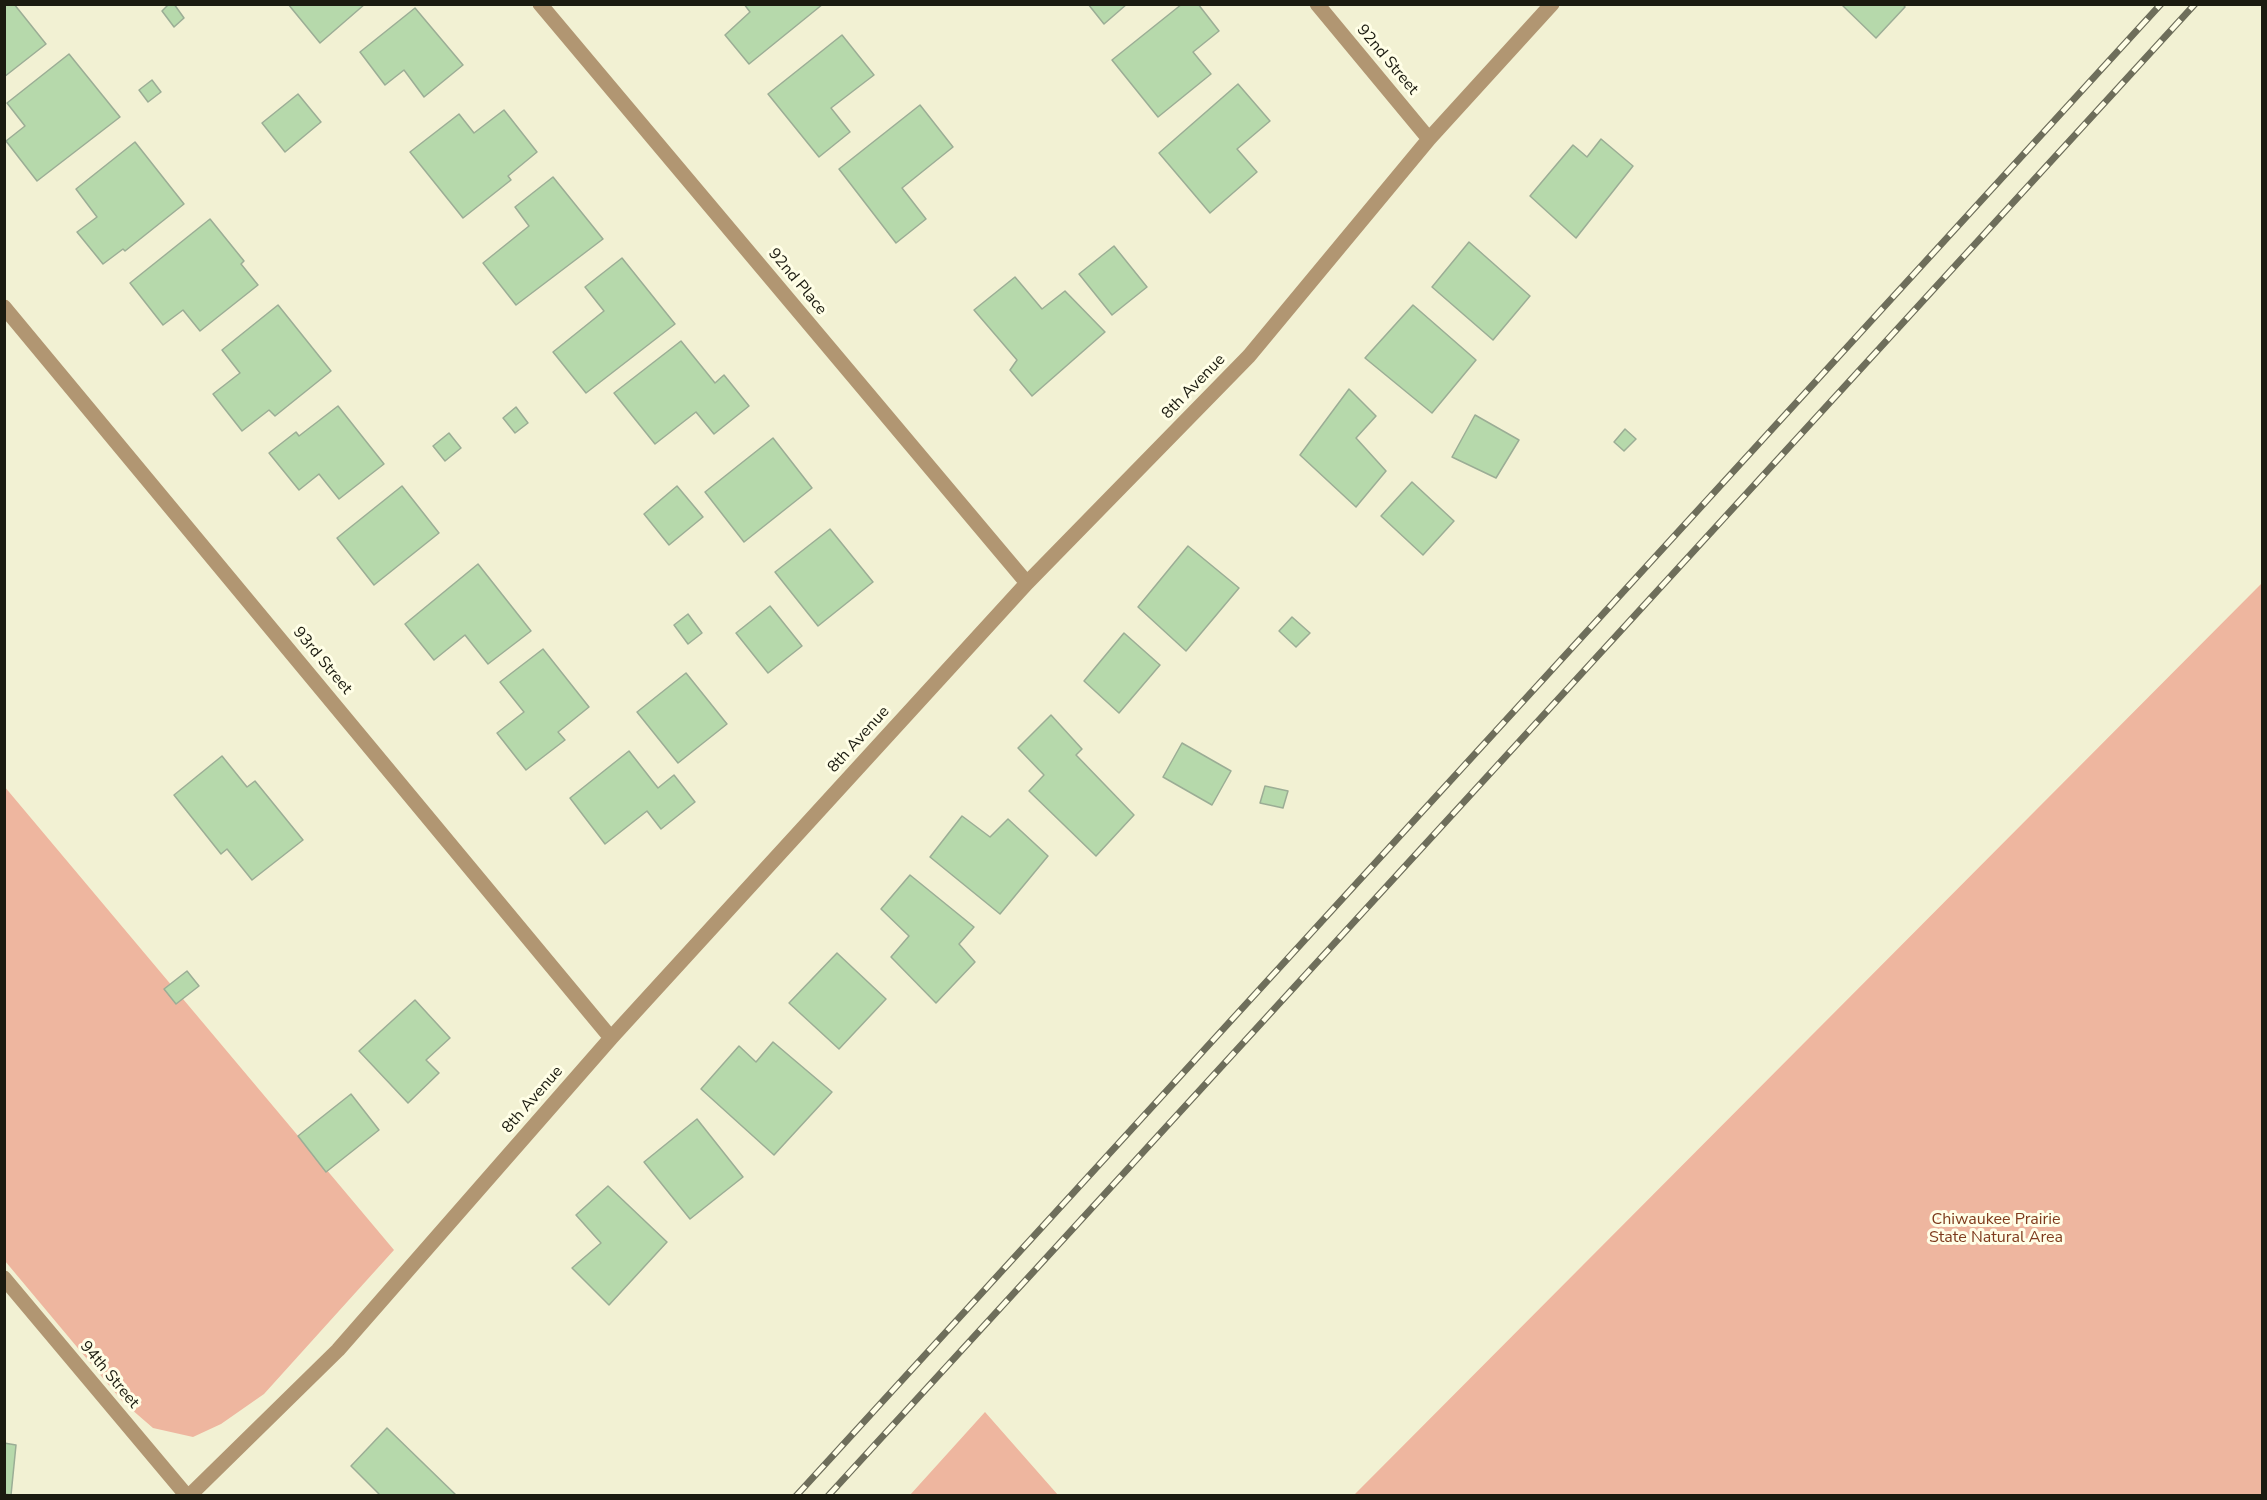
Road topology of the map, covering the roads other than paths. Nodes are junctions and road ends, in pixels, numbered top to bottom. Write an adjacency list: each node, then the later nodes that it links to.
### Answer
1 (540, 4): 6 (street, 92nd Place)
2 (1317, 4): 4 (street, 92nd Street)
3 (1552, 4): 4 (street, 8th Avenue)
4 (1430, 139): 6 (street, 8th Avenue)
5 (4, 307): 7 (street, 93rd Street)
6 (1027, 583): 7 (street, 8th Avenue)
7 (611, 1038): 9 (street, 8th Avenue)
8 (4, 1278): 9 (street, 94th Street)
9 (188, 1496)

